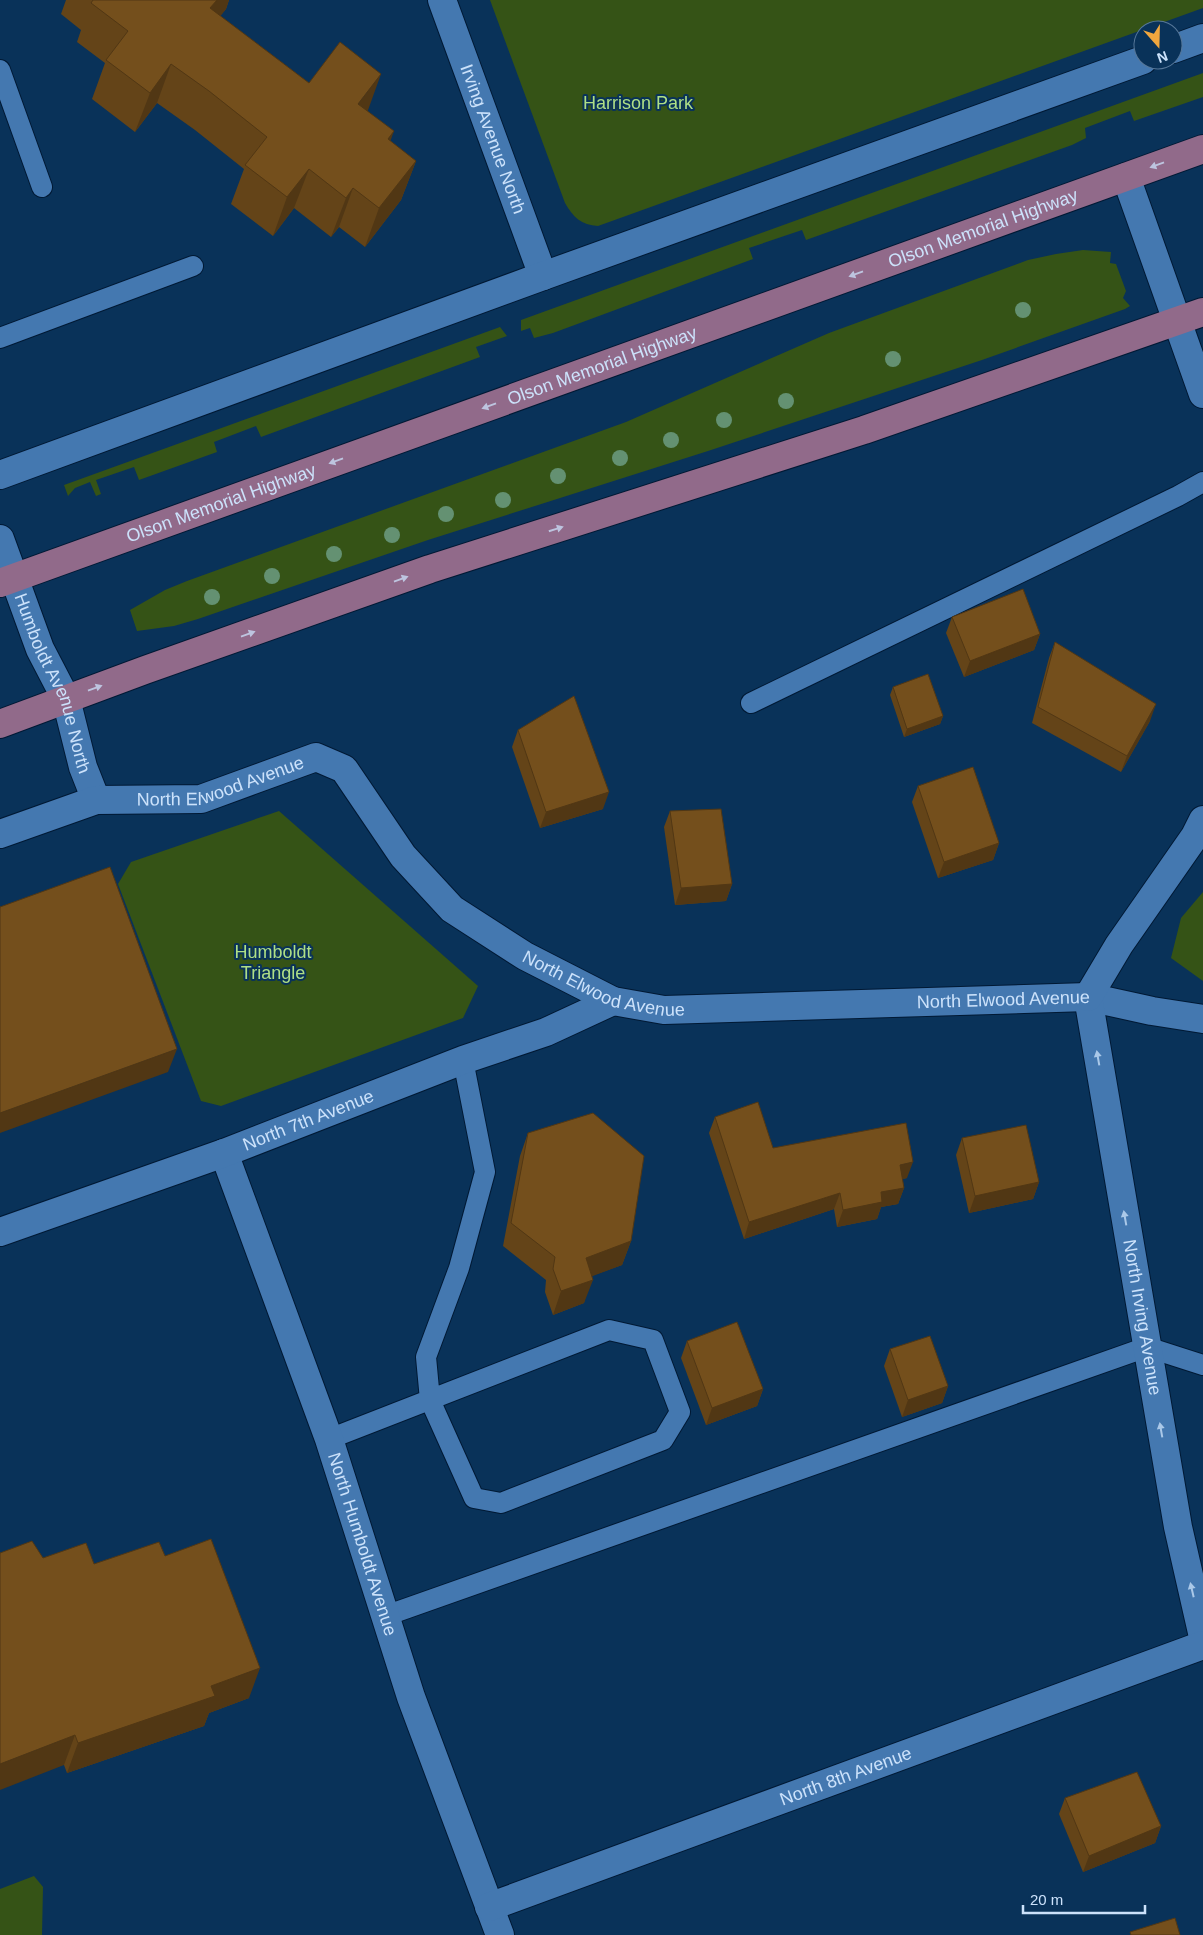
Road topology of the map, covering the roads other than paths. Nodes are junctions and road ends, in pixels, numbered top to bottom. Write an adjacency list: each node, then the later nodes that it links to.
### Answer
1 (442, 0): 10 (street, Irving Avenue North)
2 (1203, 38): 3 (street)
3 (1183, 45)
4 (1133, 64): 10 (street)
5 (0, 70): 8 (lane)
6 (1203, 149): 7 (main road, Olson Memorial Highway, one-way to 7)
7 (1126, 177): 12 (street); 18 (main road, Olson Memorial Highway, one-way to 18)
8 (42, 187)
9 (193, 266): 13 (lane)
10 (543, 276): 15 (street)
11 (1203, 312): 12 (main road)
12 (1176, 322): 14 (street); 19 (main road, one-way to 12)
13 (0, 338)
14 (1203, 394)
15 (0, 475)
16 (1203, 482): 20 (lane)
17 (0, 539): 18 (street, Humboldt Avenue North)
18 (7, 581): 19 (street, Humboldt Avenue North)
19 (66, 699): 21 (main road); 22 (street, Humboldt Avenue North)
20 (751, 703)
21 (0, 724)
22 (96, 800): 24 (street, North Elwood Avenue); 26 (street, North Elwood Avenue)
23 (1203, 820): 25 (street)
24 (0, 834)
25 (1088, 997): 26 (street, North Elwood Avenue); 27 (street, North Elwood Avenue); 31 (street, North Irving Avenue, one-way to 25)
26 (613, 1002): 28 (street, North 7th Avenue)
27 (1203, 1019)
28 (463, 1060): 29 (street, North 7th Avenue); 33 (lane)
29 (224, 1153): 30 (street, North 7th Avenue); 34 (street, North Humboldt Avenue)
30 (0, 1232)
31 (1147, 1347): 32 (lane); 35 (lane); 36 (street, North Irving Avenue, one-way to 31)
32 (1203, 1365)
33 (430, 1400): 33 (lane); 34 (lane)
34 (330, 1439): 35 (street, North Humboldt Avenue)
35 (385, 1616): 38 (street, North Humboldt Avenue)
36 (1203, 1637)
37 (1203, 1645): 38 (street, North 8th Avenue)
38 (489, 1907): 39 (street, North Humboldt Avenue)
39 (500, 1935)

